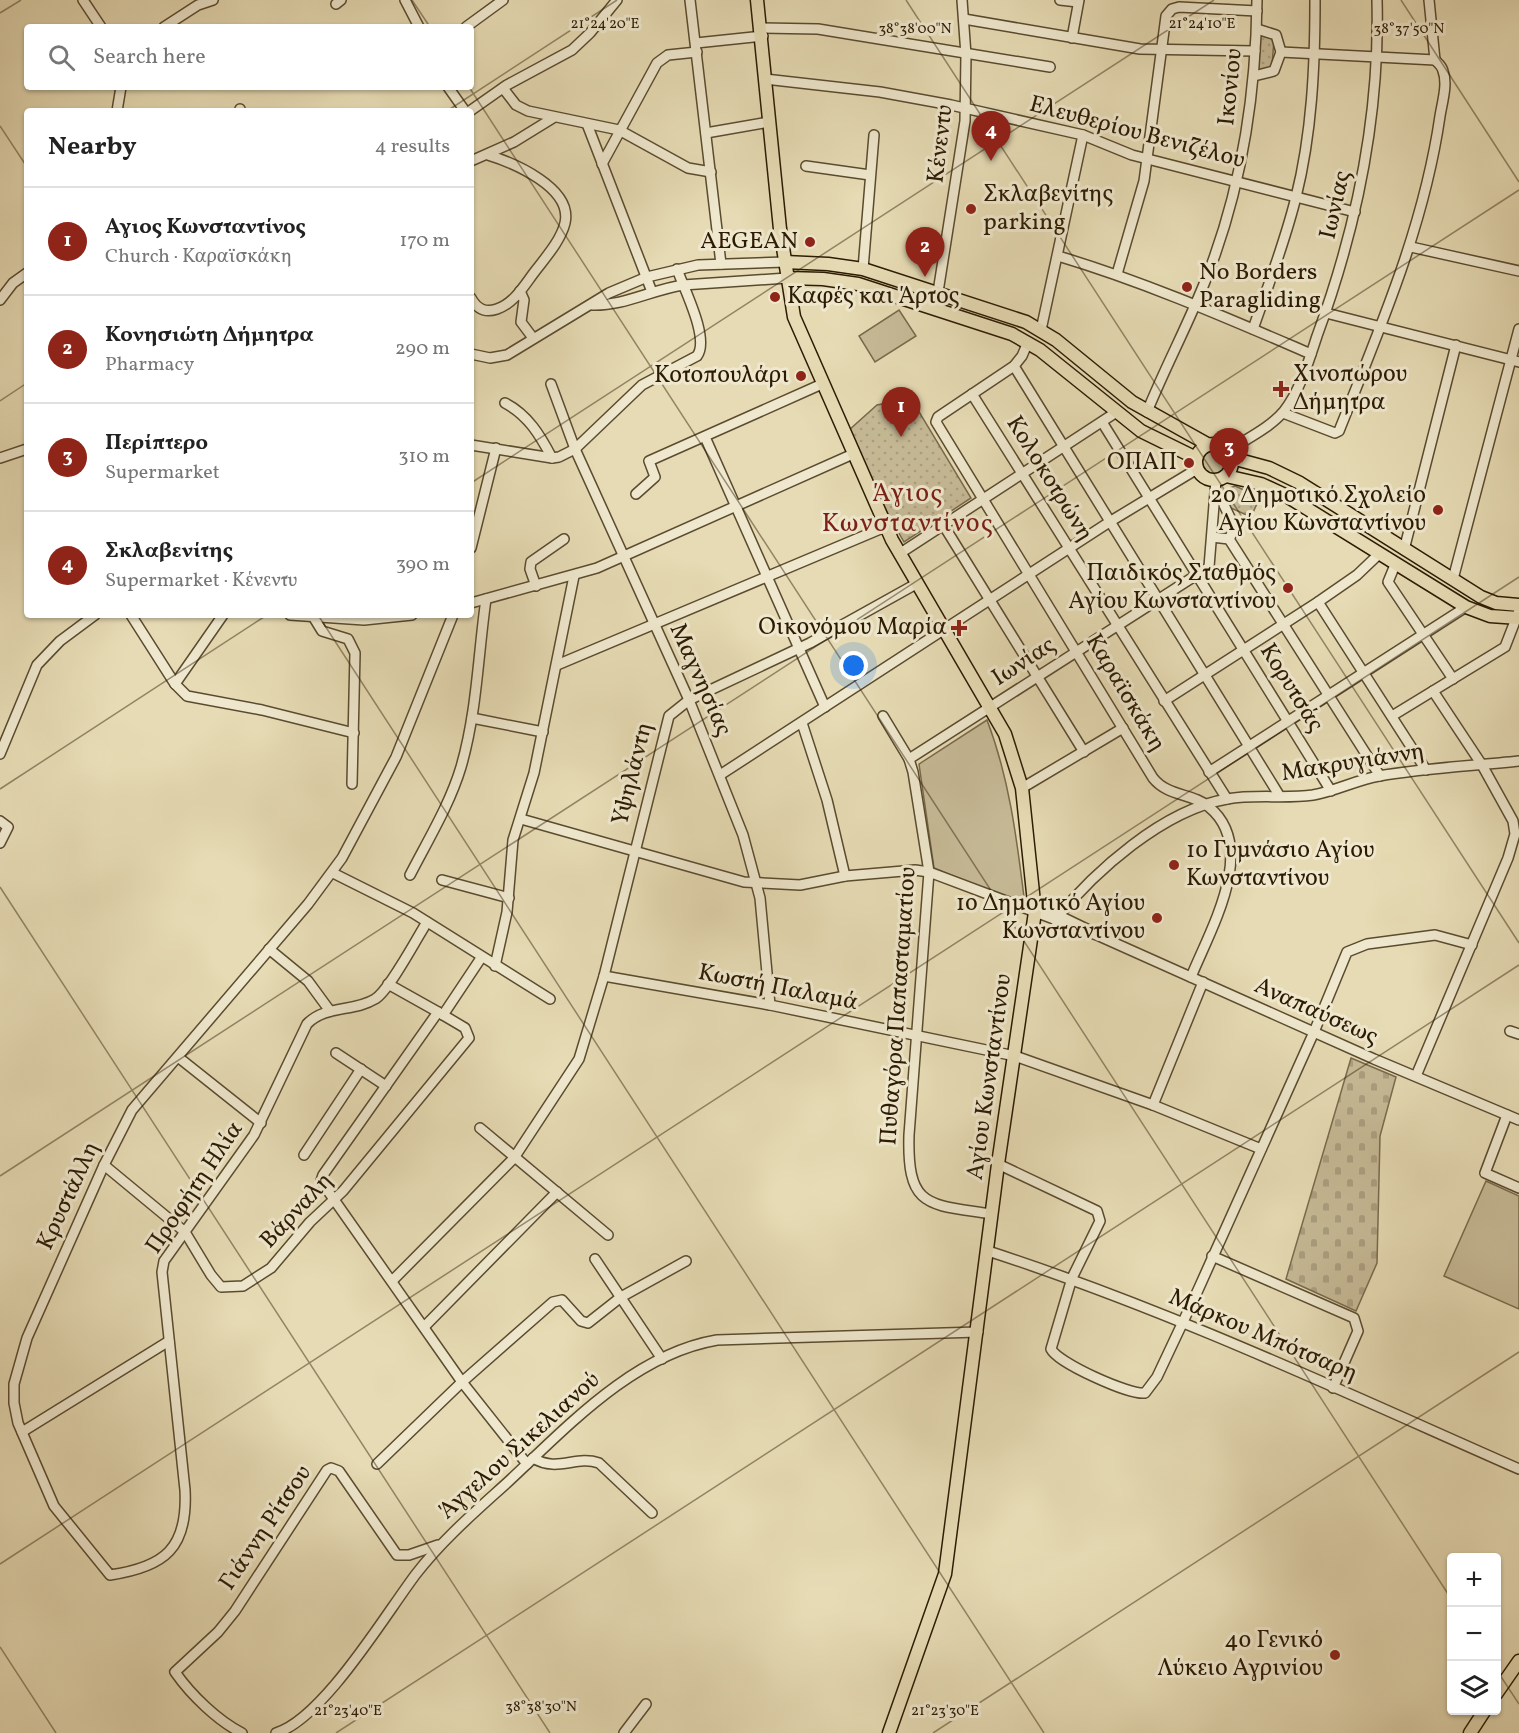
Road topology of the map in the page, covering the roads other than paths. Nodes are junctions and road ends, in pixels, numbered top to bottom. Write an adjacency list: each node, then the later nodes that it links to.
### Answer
1 (84, 0): 18 (street)
2 (208, 0): 19 (street)
3 (405, 0): 20 (street)
4 (503, 0): 21 (street)
5 (602, 0): 15 (street)
6 (690, 0): 25 (street)
7 (757, 0): 23 (main road, Αγίου Κωνσταντίνου)
8 (962, 0): 17 (street, Κένεντυ)
9 (1060, 0): 14 (street)
10 (1257, 0): 16 (street, Ικονίου)
11 (1315, 0): 29 (street)
12 (1377, 0): 31 (street, Ιωνίας)
13 (1429, 0): 32 (street)
14 (1078, 1): 24 (street)
15 (614, 4): 36 (street)
16 (1257, 11): 22 (street, Ικονίου); 26 (street)
17 (964, 19): 24 (street); 30 (street, Κένεντυ)
18 (99, 24)
19 (169, 24)
20 (417, 24)
21 (470, 24)
22 (1257, 29): 27 (street, Ικονίου); 28 (street)
23 (762, 32): 25 (street); 30 (street); 35 (main road, Αγίου Κωνσταντίνου)
24 (1072, 38): 26 (street)
25 (697, 48): 46 (street); 47 (street)
26 (1160, 49): 27 (street); 51 (street)
27 (1255, 51): 34 (street, Ικονίου)
28 (1281, 52): 29 (street); 34 (street)
29 (1315, 53): 31 (street); 58 (street)
30 (966, 55): 33 (street); 42 (street, Κένεντυ)
31 (1379, 56): 32 (street); 59 (street, Ιωνίας)
32 (1435, 60): 60 (street)
33 (1050, 67)
34 (1254, 76): 57 (street, Ικονίου)
35 (765, 79): 42 (street, Ελευθερίου Βενιζέλου); 44 (main road, Αγίου Κωνσταντίνου)
36 (503, 88): 41 (street); 43 (street)
37 (121, 90): 39 (street)
38 (450, 90): 40 (street)
39 (118, 108)
40 (463, 108)
41 (474, 108)
42 (966, 109): 49 (street, Ελευθερίου Βενιζέλου); 74 (street, Κένεντυ)
43 (553, 118): 45 (street); 50 (street)
44 (770, 122): 47 (street); 62 (main road, Αγίου Κωνσταντίνου)
45 (587, 124): 46 (street); 53 (street)
46 (619, 130): 53 (street); 55 (street)
47 (706, 133): 55 (street)
48 (874, 135): 56 (street)
49 (1083, 135): 51 (street, Ελευθερίου Βενιζέλου); 61 (street)
50 (488, 155): 52 (street); 72 (street)
51 (1146, 158): 57 (street, Ελευθερίου Βενιζέλου); 67 (street)
52 (474, 160)
53 (602, 164): 69 (street)
54 (806, 166): 56 (street)
55 (711, 171): 63 (street)
56 (870, 175): 65 (street)
57 (1236, 180): 58 (street, Ελευθερίου Βενιζέλου); 77 (street, Ικονίου)
58 (1297, 196): 59 (street, Ελευθερίου Βενιζέλου); 81 (street)
59 (1355, 212): 79 (street, Ιωνίας)
60 (1411, 247): 66 (street); 80 (street)
61 (1058, 256): 67 (street); 83 (street)
62 (784, 262): 63 (street); 65 (main road); 70 (main road, Αγίου Κωνσταντίνου)
63 (721, 264): 64 (street)
64 (677, 269): 69 (street); 71 (street)
65 (864, 269): 74 (main road)
66 (1519, 271)
67 (1117, 274): 77 (street)
68 (24, 275): 75 (street)
69 (647, 277): 73 (street); 78 (street)
70 (787, 278): 71 (street); 85 (main road); 92 (main road, Αγίου Κωνσταντίνου)
71 (683, 285): 73 (street); 104 (street)
72 (520, 291): 76 (street); 84 (street)
73 (652, 292): 78 (street)
74 (938, 292): 83 (main road)
75 (0, 300)
76 (474, 302)
77 (1196, 304): 81 (street); 95 (street, Ικονίου)
78 (592, 305): 84 (street)
79 (1326, 313): 80 (street); 87 (street, Ιωνίας)
80 (1381, 326): 86 (street); 97 (street)
81 (1253, 329): 87 (street)
82 (1519, 329): 89 (street)
83 (1041, 330): 95 (main road)
84 (533, 338): 88 (street)
85 (1028, 342): 90 (street); 96 (main road)
86 (1456, 345): 89 (street); 126 (street)
87 (1311, 354): 97 (street, Ιωνίας)
88 (474, 355)
89 (1515, 361): 135 (street)
90 (1014, 366): 93 (street); 102 (street)
91 (551, 384): 104 (street, Μαγνησίας)
92 (822, 384): 99 (street); 106 (main road, Αγίου Κωνσταντίνου)
93 (972, 394): 111 (street, Κολοκοτρώνη); 115 (street, Καραϊσκάκη)
94 (506, 403): 109 (street)
95 (1148, 412): 101 (main road)
96 (1115, 413): 98 (street); 110 (main road)
97 (1283, 413): 107 (street, Ιωνίας)
98 (1102, 422): 102 (street); 114 (street, Κορυτσάς)
99 (705, 437): 113 (street); 117 (street)
100 (474, 445): 103 (street)
101 (1209, 445): 107 (main road); 110 (main road)
102 (1065, 447): 111 (street); 118 (street)
103 (496, 448): 109 (street); 121 (street)
104 (575, 449): 109 (street); 129 (street, Μαγνησίας)
105 (24, 450): 108 (street)
106 (853, 454): 117 (street); 120 (main road, Αγίου Κωνσταντίνου)
107 (1230, 454): 112 (main road); 126 (main road)
108 (0, 458)
109 (552, 458)
110 (1197, 464): 112 (main road); 114 (street)
111 (1024, 474): 115 (street); 125 (street, Κολοκοτρώνη)
112 (1221, 478): 122 (street, Ιωνίας); 128 (main road)
113 (636, 495)
114 (1148, 497): 118 (street); 132 (street, Κορυτσάς)
115 (984, 499): 119 (street); 131 (street, Καραϊσκάκη)
116 (1224, 505): 124 (street)
117 (736, 506): 129 (street); 134 (street)
118 (1111, 521): 125 (street); 140 (street)
119 (944, 526): 127 (street); 139 (street)
120 (885, 527): 127 (main road, Αγίου Κωνσταντίνου); 134 (street)
121 (474, 530)
122 (1212, 537): 124 (street); 132 (street, Ιωνίας)
123 (564, 538): 137 (street)
124 (1229, 539): 151 (street)
125 (1070, 548): 131 (street); 153 (street, Κολοκοτρώνη)
126 (1404, 550): 135 (main road)
127 (899, 554): 136 (main road, Αγίου Κωνσταντίνου)
128 (1379, 554): 130 (main road); 142 (street)
129 (624, 556): 133 (street); 152 (street, Μαγνησίας)
130 (1395, 565): 144 (main road); 155 (street)
131 (1030, 573): 139 (street); 158 (street, Καραϊσκάκη)
132 (1196, 575): 140 (street, Ιωνίας); 157 (street, Κορυτσάς)
133 (574, 576): 137 (street); 159 (street)
134 (768, 576): 152 (street); 156 (street)
135 (1453, 579): 143 (main road)
136 (916, 584): 154 (main road, Αγίου Κωνσταντίνου); 156 (street, Υψηλάντη)
137 (536, 586): 138 (street)
138 (486, 599): 141 (street); 173 (street)
139 (990, 599): 154 (street); 162 (street)
140 (1158, 599): 153 (street, Ιωνίας); 161 (street)
141 (474, 602)
142 (1318, 602): 151 (street); 160 (street)
143 (1519, 605)
144 (1466, 607): 145 (main road); 155 (street)
145 (1518, 616): 163 (street)
146 (91, 618): 181 (street)
147 (132, 618): 164 (street)
148 (221, 618): 164 (street)
149 (314, 618): 178 (street)
150 (452, 618): 202 (street, Κρυστάλλη)
151 (1284, 624): 157 (street); 166 (street)
152 (655, 626): 159 (street); 167 (street, Μαγνησίας)
153 (1118, 626): 158 (street, Ιωνίας); 168 (street, Κολοκοτρώνη)
154 (944, 628): 169 (street); 170 (main road, Αγίου Κωνσταντίνου)
155 (1425, 635): 160 (street); 163 (street)
156 (798, 649): 167 (street, Υψηλάντη); 169 (street)
157 (1244, 650): 161 (street); 174 (street, Κορυτσάς)
158 (1077, 651): 162 (street, Ιωνίας); 176 (street, Καραϊσκάκη)
159 (557, 665): 177 (street)
160 (1365, 674): 166 (street); 172 (street)
161 (1205, 675): 168 (street); 179 (street)
162 (1037, 676): 170 (street, Ιωνίας); 180 (street)
163 (1453, 679): 165 (street)
164 (175, 684): 178 (street)
165 (1433, 691): 172 (street); 184 (street)
166 (1330, 696): 174 (street); 188 (street)
167 (689, 700): 187 (street, Μαγνησίας); 198 (street, Υψηλάντη)
168 (1164, 701): 186 (street, Κολοκοτρώνη)
169 (825, 707): 175 (street)
170 (991, 707): 182 (street, Ιωνίας); 190 (main road, Αγίου Κωνσταντίνου)
171 (883, 716): 182 (street, Πυθαγόρα Παπασταματίου)
172 (1392, 716): 185 (street)
173 (472, 718): 177 (street); 203 (street)
174 (1290, 722): 179 (street); 191 (street, Κορυτσάς)
175 (802, 723): 187 (street); 204 (street)
176 (1123, 728): 180 (street); 194 (street, Καραϊσκάκη)
177 (543, 732): 195 (street)
178 (354, 733): 189 (street)
179 (1250, 747): 186 (street); 192 (street)
180 (1084, 752): 190 (street)
181 (0, 754)
182 (909, 759): 201 (street, Πυθαγόρα Παπασταματίου)
183 (1519, 761): 184 (street, Μακρυγιάννη)
184 (1482, 765): 185 (street, Μακρυγιάννη); 199 (street)
185 (1426, 770): 188 (street, Μακρυγιάννη)
186 (1209, 772): 193 (street, Κολοκοτρώνη)
187 (720, 775): 206 (street, Μαγνησίας)
188 (1380, 776): 191 (street, Μακρυγιάννη)
189 (352, 784)
190 (1022, 788): 208 (main road, Αγίου Κωνσταντίνου)
191 (1331, 791): 192 (street, Μακρυγιάννη)
192 (1279, 795): 193 (street, Μακρυγιάννη)
193 (1227, 799): 194 (street, Μακρυγιάννη)
194 (1207, 804): 209 (street, Μακρυγιάννη); 216 (street)
195 (520, 819): 198 (street, Αναπαύσεως); 207 (street)
196 (0, 821): 197 (street)
197 (0, 843)
198 (634, 851): 206 (street, Αναπαύσεως); 215 (street, Υψηλάντη)
199 (1508, 858): 200 (street); 211 (street)
200 (1519, 862)
201 (929, 872): 204 (street, Αναπαύσεως); 208 (street, Αναπαύσεως); 224 (street, Πυθαγόρα Παπασταματίου)
202 (333, 873): 210 (street); 212 (street, Κρυστάλλη)
203 (410, 875)
204 (845, 876): 206 (street, Αναπαύσεως)
205 (442, 880): 207 (street)
206 (757, 883): 220 (street, Μαγνησίας)
207 (509, 898): 214 (street)
208 (1035, 908): 209 (street, Αναπαύσεως); 226 (main road, Αγίου Κωνσταντίνου)
209 (1057, 917): 216 (street, Αναπαύσεως)
210 (427, 922): 213 (street); 218 (street, Προφήτη Ηλία)
211 (1472, 945): 223 (street); 229 (street)
212 (269, 950): 221 (street); 227 (street, Κρυστάλλη)
213 (481, 958): 214 (street); 222 (street)
214 (495, 966): 219 (street)
215 (604, 976): 220 (street, Κωστή Παλαμά); 238 (street, Υψηλάντη)
216 (1191, 977): 217 (street, Αναπαύσεως)
217 (1203, 982): 223 (street, Αναπαύσεως); 231 (street)
218 (388, 984): 221 (street, Προφήτη Ηλία); 222 (street)
219 (550, 999)
220 (770, 1005): 224 (street, Κωστή Παλαμά)
221 (330, 1011): 234 (street, Προφήτη Ηλία)
222 (440, 1014): 230 (street); 243 (street, Βάρναλη)
223 (1314, 1032): 229 (street, Αναπαύσεως); 236 (street)
224 (916, 1035): 226 (street, Κωστή Παλαμά); 244 (street, Πυθαγόρα Παπασταματίου)
225 (336, 1053): 228 (street)
226 (1015, 1056): 231 (street, Κωστή Παλαμά); 239 (main road, Αγίου Κωνσταντίνου)
227 (178, 1057): 234 (street); 240 (street, Κρυστάλλη)
228 (361, 1069): 230 (street); 237 (street)
229 (1416, 1076): 232 (street, Αναπαύσεως)
230 (386, 1086): 243 (street)
231 (1153, 1105): 236 (street, Κωστή Παλαμά)
232 (1507, 1115): 233 (street, Αναπαύσεως); 241 (street)
233 (1519, 1120)
234 (261, 1123): 245 (street, Προφήτη Ηλία)
235 (480, 1128): 238 (street)
236 (1261, 1149): 248 (street)
237 (304, 1155)
238 (514, 1158): 242 (street); 252 (street, Υψηλάντη)
239 (998, 1164): 244 (main road, Αγίου Κωνσταντίνου); 251 (street)
240 (104, 1165): 245 (street, Βάρναλη); 261 (street, Κρυστάλλη)
241 (1519, 1188)
242 (557, 1192): 246 (street); 255 (street)
243 (335, 1199): 245 (street, Βάρναλη); 252 (street)
244 (991, 1214): 247 (main road, Αγίου Κωνσταντίνου)
245 (185, 1232): 257 (street, Προφήτη Ηλία)
246 (608, 1235)
247 (988, 1251): 251 (street, Μάρκου Μπότσαρη); 256 (main road, Αγίου Κωνσταντίνου)
248 (1212, 1256): 254 (street); 260 (street)
249 (595, 1259): 253 (street)
250 (686, 1261): 253 (street)
251 (1072, 1278): 254 (street, Μάρκου Μπότσαρη); 254 (street)
252 (392, 1281): 255 (street)
253 (621, 1297): 258 (street); 259 (street)
254 (1183, 1322): 260 (street, Μάρκου Μπότσαρη)
255 (424, 1327): 259 (street)
256 (978, 1332): 258 (street, Άγγελου Σικελιανού); 275 (main road, Αγίου Κωνσταντίνου)
257 (169, 1341): 261 (street); 267 (street, Προφήτη Ηλία)
258 (662, 1359): 262 (street, Άγγελου Σικελιανού)
259 (462, 1382): 262 (street); 263 (street)
260 (1334, 1388): 264 (street, Μάρκου Μπότσαρη)
261 (22, 1432): 267 (street, Κρυστάλλη)
262 (530, 1461): 265 (street); 266 (street, Άγγελου Σικελιανού)
263 (377, 1464)
264 (1519, 1468)
265 (652, 1513)
266 (440, 1544): 272 (street, Γιάννη Ρίτσου); 273 (street, Άγγελου Σικελιανού)
267 (110, 1575)
268 (1519, 1661): 269 (main road)
269 (1501, 1688)
270 (646, 1704): 274 (street)
271 (1482, 1715): 276 (main road)
272 (242, 1733)
273 (276, 1733)
274 (624, 1733)
275 (889, 1733)
276 (1470, 1733)

